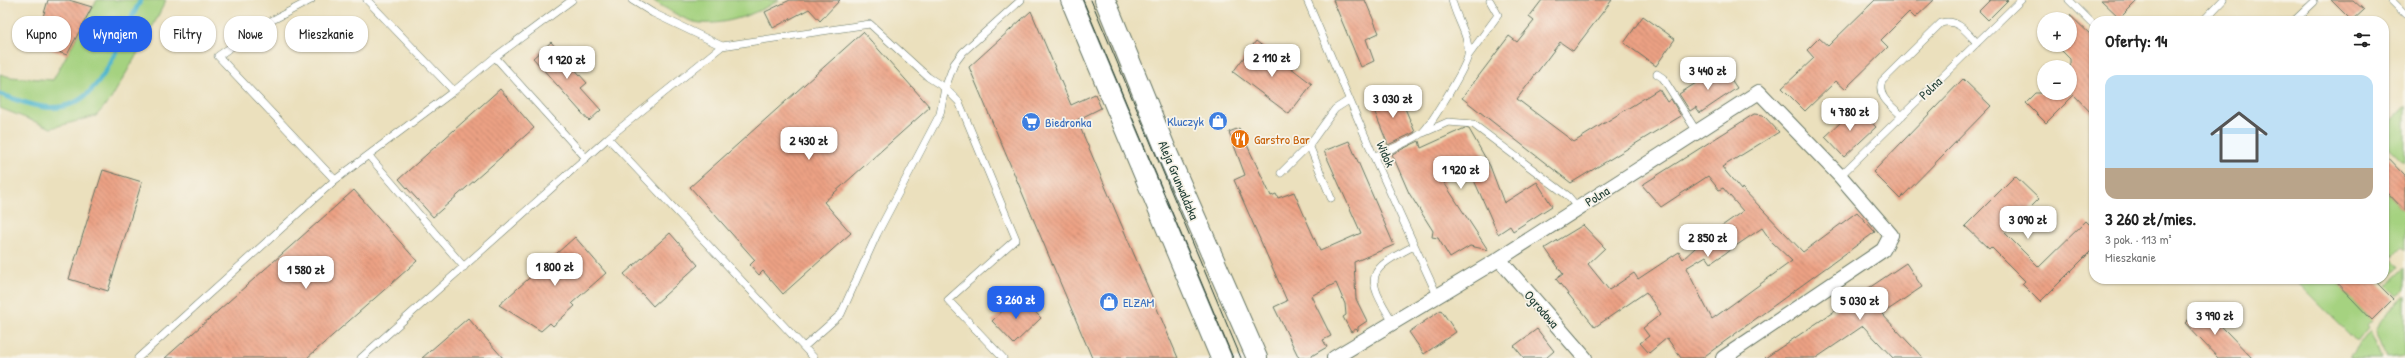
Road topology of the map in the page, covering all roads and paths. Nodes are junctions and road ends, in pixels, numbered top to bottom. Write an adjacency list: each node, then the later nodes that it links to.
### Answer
1 (311, 0): 38 (lane)
2 (366, 0): 26 (lane)
3 (572, 0): 23 (lane)
4 (632, 0): 21 (lane)
5 (1021, 0): 25 (lane)
6 (1070, 0): 51 (main road)
7 (1105, 0): 52 (main road, Aleja Grunwaldzka)
8 (1307, 0): 27 (lane, Widok)
9 (1452, 0): 22 (lane)
10 (2021, 0): 20 (lane, Polna)
11 (2069, 0): 19 (lane)
12 (2223, 0): 17 (lane)
13 (2391, 0): 16 (lane)
14 (1490, 1): 22 (lane)
15 (2314, 2): 18 (lane)
16 (2405, 14)
17 (2209, 16)
18 (2299, 16)
19 (2089, 20)
20 (1977, 42): 28 (lane, Polna); 28 (lane)
21 (722, 46): 25 (lane); 31 (lane)
22 (1468, 56): 30 (lane)
23 (495, 57): 26 (lane); 35 (lane)
24 (1657, 74): 29 (lane)
25 (945, 88): 46 (lane); 50 (lane)
26 (454, 91): 33 (lane)
27 (1350, 100): 32 (lane); 34 (lane, Widok)
28 (1902, 116): 37 (lane, Polna)
29 (1697, 132): 37 (street, Polna); 40 (street, Polna)
30 (1422, 133): 34 (lane); 40 (lane)
31 (608, 138): 35 (lane); 46 (lane)
32 (1309, 145): 36 (lane); 39 (lane)
33 (369, 156): 38 (lane); 43 (lane)
34 (1374, 157): 41 (lane, Widok)
35 (586, 158): 43 (lane)
36 (1281, 173)
37 (1840, 176): 55 (street, Polna)
38 (335, 180): 47 (lane)
39 (1331, 198)
40 (1578, 208): 42 (street, Polna)
41 (1414, 246): 44 (lane, Widok); 45 (lane)
42 (1499, 259): 44 (street, Polna); 54 (street, Ogrodowa)
43 (464, 266): 48 (lane)
44 (1437, 295): 45 (street, Polna)
45 (1393, 322): 53 (street, Polna)
46 (804, 347): 49 (lane)
47 (138, 358)
48 (361, 358)
49 (814, 358)
50 (1003, 358)
51 (1221, 358)
52 (1257, 358)
53 (1334, 358)
54 (1585, 358)
55 (1723, 358)

